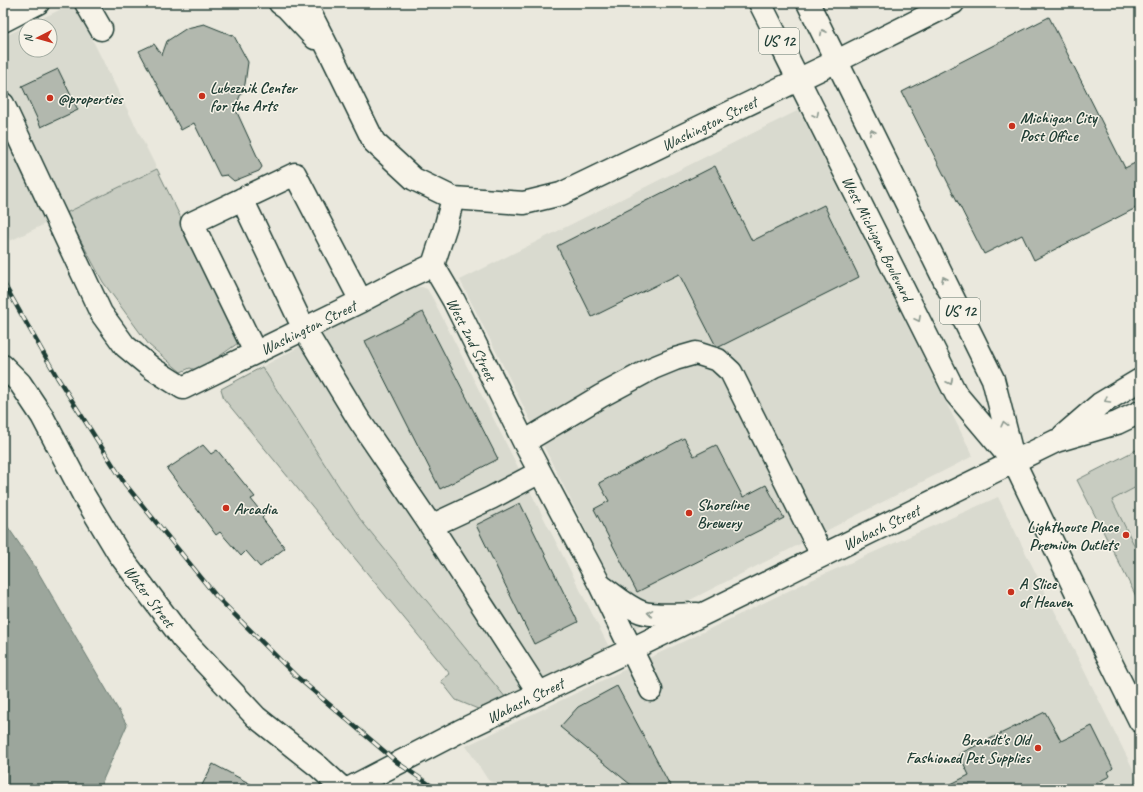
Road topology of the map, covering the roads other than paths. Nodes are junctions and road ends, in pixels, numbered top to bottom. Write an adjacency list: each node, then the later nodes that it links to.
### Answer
1 (38, 3): 8 (street)
2 (86, 3): 9 (street)
3 (280, 3): 10 (street)
4 (305, 3): 10 (street)
5 (760, 3): 12 (street, West Michigan Boulevard / US 12)
6 (808, 3): 11 (street, West Michigan Boulevard / US 12, one-way to 6)
7 (953, 3): 11 (street, Washington Street)
8 (3, 21)
9 (101, 29)
10 (331, 54): 14 (street)
11 (837, 61): 12 (street, Washington Street); 25 (street, West Michigan Boulevard / US 12, one-way to 11)
12 (798, 80): 14 (street, Washington Street); 25 (street, West Michigan Boulevard / US 12, one-way to 25)
13 (3, 104): 19 (street, Washington Street)
14 (453, 198): 16 (street)
15 (242, 199): 17 (street); 18 (street); 19 (street)
16 (433, 265): 17 (street, Washington Street); 24 (street, West 2nd Street)
17 (361, 301): 18 (street, Washington Street)
18 (304, 329): 19 (street, Washington Street); 27 (street)
19 (255, 352)
20 (3, 366): 35 (street, Water Street)
21 (1140, 380): 23 (street, Wabash Street, one-way to 23)
22 (1140, 412): 23 (street, Wabash Street)
23 (1059, 440): 25 (street, Wabash Street)
24 (524, 442): 26 (street, West 2nd Street); 28 (street)
25 (1014, 462): 28 (street, Wabash Street); 34 (street, West Michigan Boulevard / US 12)
26 (540, 472): 27 (street); 29 (street, West 2nd Street)
27 (431, 526): 33 (street)
28 (822, 555): 30 (street, Wabash Street)
29 (600, 585): 30 (street, Wabash Street, one-way to 29); 31 (street, West 2nd Street)
30 (702, 614): 31 (street, Wabash Street)
31 (632, 649): 32 (street, West 2nd Street); 33 (street, Wabash Street)
32 (651, 690)
33 (539, 693): 36 (street, Wabash Street)
34 (1140, 721)
35 (343, 789)
36 (348, 789)

